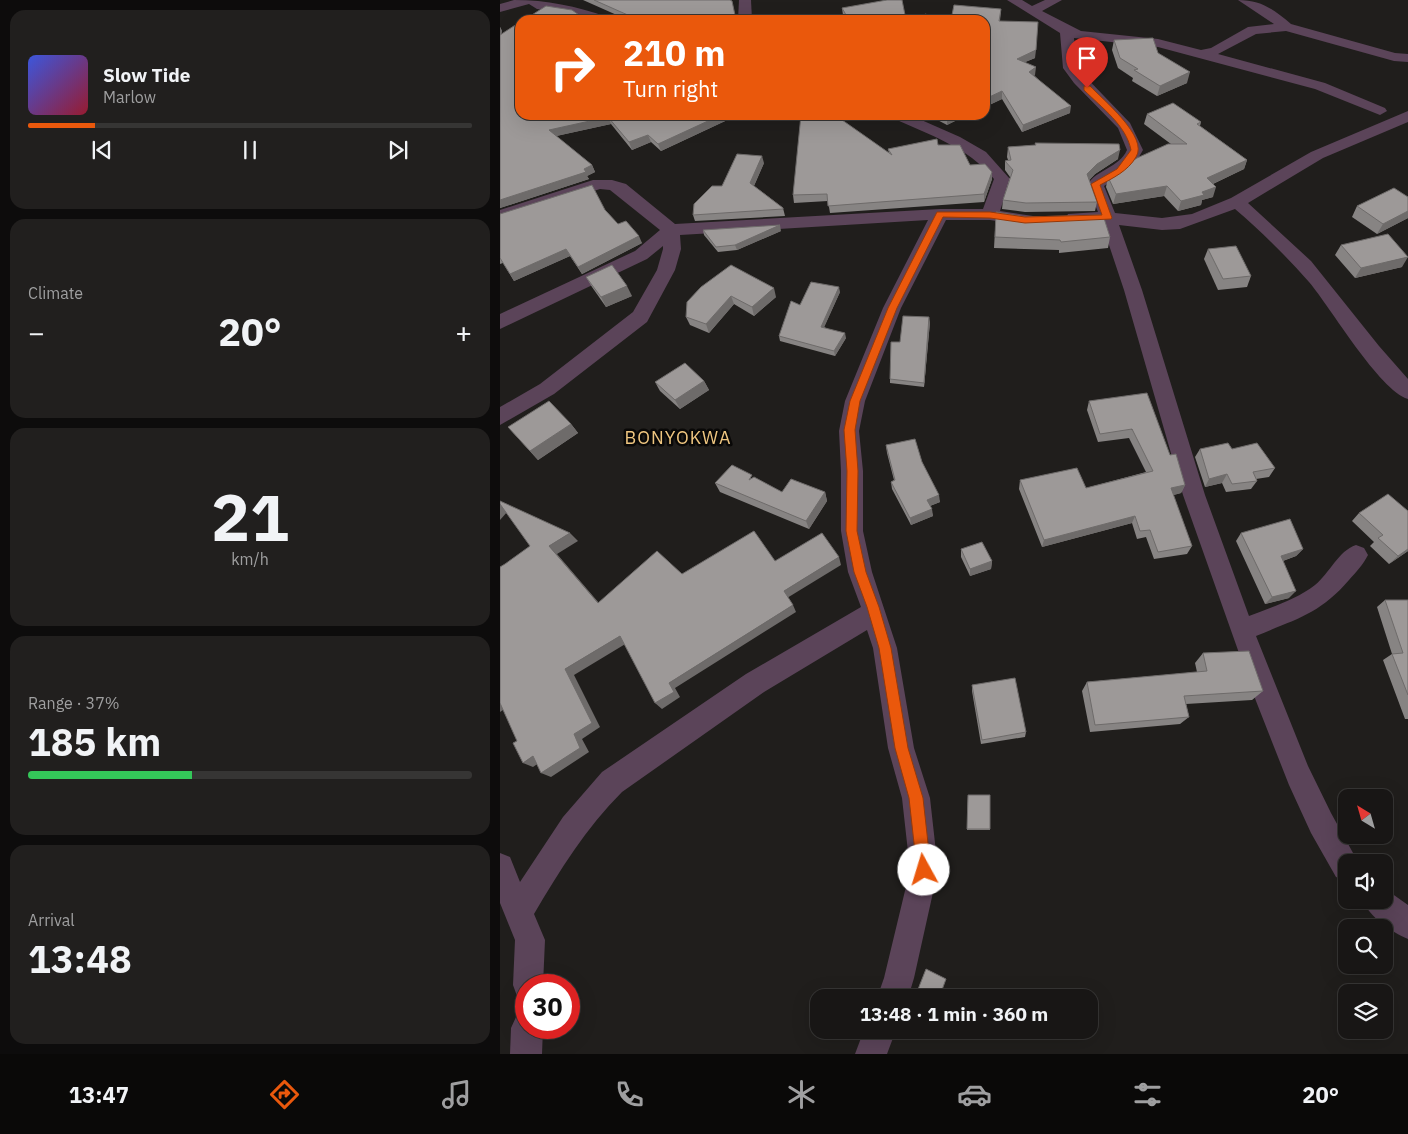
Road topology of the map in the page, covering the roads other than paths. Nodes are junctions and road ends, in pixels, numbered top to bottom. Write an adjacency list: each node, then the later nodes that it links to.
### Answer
1 (530, 0): 6 (street); 8 (street)
2 (745, 0): 9 (street)
3 (1013, 0): 7 (street)
4 (1056, 0): 7 (street)
5 (1244, 0): 10 (street)
6 (500, 8)
7 (1031, 11): 11 (street)
8 (588, 15)
9 (745, 15)
10 (1286, 26): 12 (street); 13 (street)
11 (1067, 31): 12 (street); 21 (street)
12 (1201, 54): 14 (street)
13 (1408, 58)
14 (1380, 111)
15 (1408, 116): 17 (street)
16 (909, 120): 19 (street)
17 (1237, 202): 21 (street); 26 (street)
18 (940, 214): 19 (street); 24 (street); 29 (street)
19 (990, 215): 22 (street)
20 (500, 216): 24 (street)
21 (1108, 218): 23 (street); 30 (street)
22 (1043, 219)
23 (1062, 219)
24 (671, 230): 25 (street); 27 (street)
25 (500, 322)
26 (1408, 391)
27 (500, 417)
28 (1356, 555): 30 (street)
29 (875, 612): 34 (street); 37 (street)
30 (1242, 630): 31 (street)
31 (1338, 854)
32 (500, 867): 34 (street)
33 (1389, 909): 35 (street)
34 (519, 911): 36 (street)
35 (1408, 924)
36 (528, 974)
37 (895, 989)
38 (527, 1039): 40 (street)
39 (877, 1039): 41 (street)
40 (526, 1054)
41 (871, 1054)

